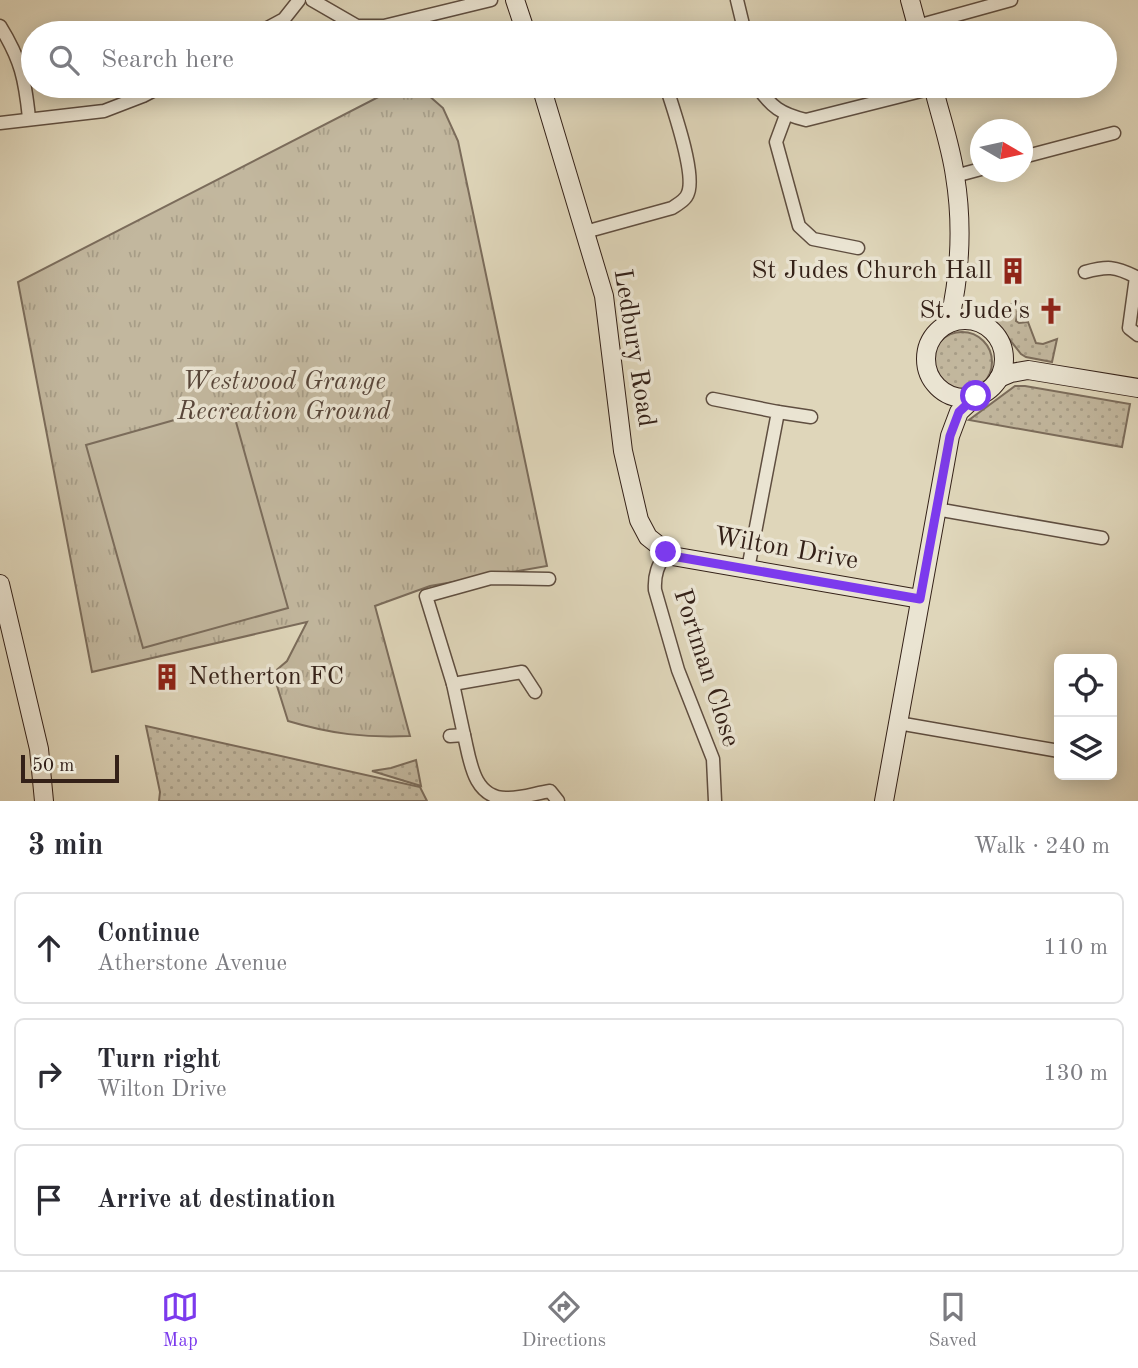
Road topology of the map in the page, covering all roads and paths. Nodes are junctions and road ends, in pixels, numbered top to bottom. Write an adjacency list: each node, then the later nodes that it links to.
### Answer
1 (299, 0): 8 (street)
2 (312, 0): 9 (street)
3 (491, 0): 10 (street)
4 (516, 0): 11 (street)
5 (737, 0): 12 (street)
6 (910, 0): 13 (street)
7 (1011, 0): 14 (street)
8 (280, 21)
9 (348, 21)
10 (405, 21)
11 (522, 21)
12 (741, 21)
13 (916, 21)
14 (944, 21)
15 (0, 26): 16 (street)
16 (21, 65)
17 (26, 98): 25 (street)
18 (139, 98): 25 (street)
19 (545, 98): 31 (street, Ledbury Road)
20 (669, 98): 31 (street)
21 (765, 98): 24 (street)
22 (891, 98): 24 (street)
23 (936, 98): 30 (street)
24 (786, 116): 32 (street)
25 (29, 118): 26 (street)
26 (0, 123)
27 (1114, 132): 28 (street)
28 (1033, 155)
29 (970, 172): 30 (street)
30 (956, 176): 33 (street)
31 (585, 232): 49 (street, Ledbury Road)
32 (858, 248)
33 (959, 272): 35 (street); 36 (street)
34 (1085, 272): 37 (street)
35 (950, 323): 36 (street); 42 (street)
36 (981, 323): 38 (street)
37 (1138, 335)
38 (1000, 342): 39 (street); 40 (street)
39 (1028, 370): 40 (street); 41 (street)
40 (999, 378): 43 (street)
41 (1138, 388)
42 (942, 392): 43 (street); 47 (street)
43 (976, 396): 47 (street)
44 (713, 399): 45 (street)
45 (778, 412): 46 (street); 52 (street)
46 (811, 416)
47 (950, 436): 48 (street)
48 (936, 509): 50 (street); 55 (street)
49 (648, 537): 51 (street, Wilton Drive)
50 (1102, 538)
51 (666, 552): 52 (street, Wilton Drive); 65 (street, Portman Close)
52 (748, 569): 55 (street, Wilton Drive)
53 (549, 579): 57 (street)
54 (0, 584): 56 (street)
55 (920, 599): 59 (street)
56 (5, 629): 63 (street)
57 (453, 684): 58 (street); 60 (street)
58 (535, 692)
59 (898, 723): 62 (street); 66 (street)
60 (464, 735): 61 (street); 64 (street)
61 (450, 736)
62 (1054, 750)
63 (44, 801)
64 (558, 801)
65 (715, 801)
66 (884, 801)

